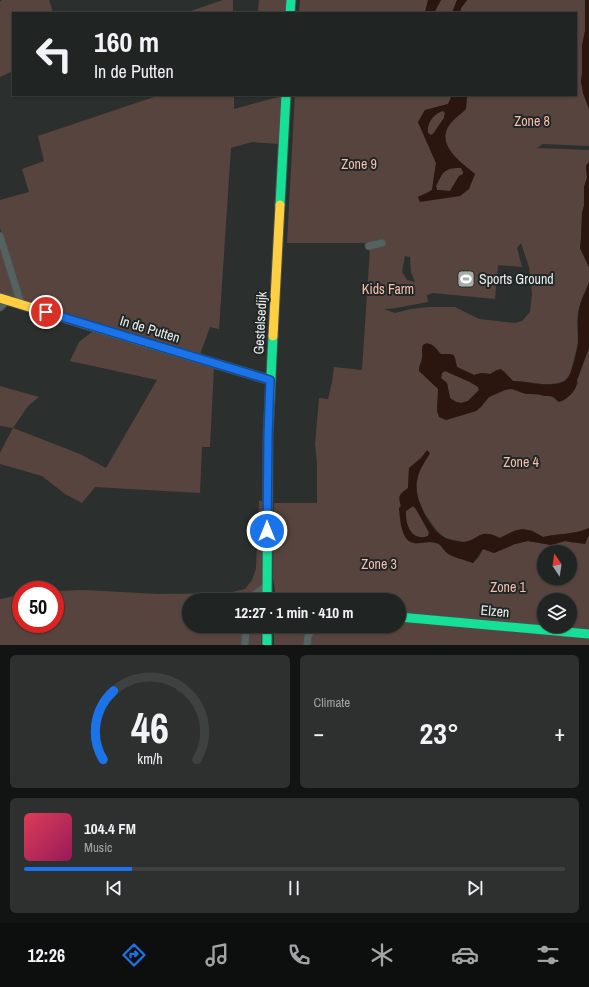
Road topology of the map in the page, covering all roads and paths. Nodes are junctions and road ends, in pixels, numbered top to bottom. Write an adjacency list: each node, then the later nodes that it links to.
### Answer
1 (291, 0): 2 (main road)
2 (290, 12)
3 (286, 96): 10 (main road, Gestelsedijk)
4 (0, 236): 8 (street)
5 (382, 243): 6 (street)
6 (369, 246)
7 (3, 299): 8 (main road, In de Putten); 9 (street, In de Putten)
8 (21, 304): 10 (main road, In de Putten)
9 (0, 307)
10 (270, 380): 11 (main road, Gestelsedijk)
11 (267, 593)
12 (406, 618): 16 (main road, Elzen)
13 (246, 633): 17 (street)
14 (267, 633): 18 (main road)
15 (310, 633): 19 (street)
16 (589, 634)
17 (245, 645)
18 (267, 645)
19 (307, 645)

